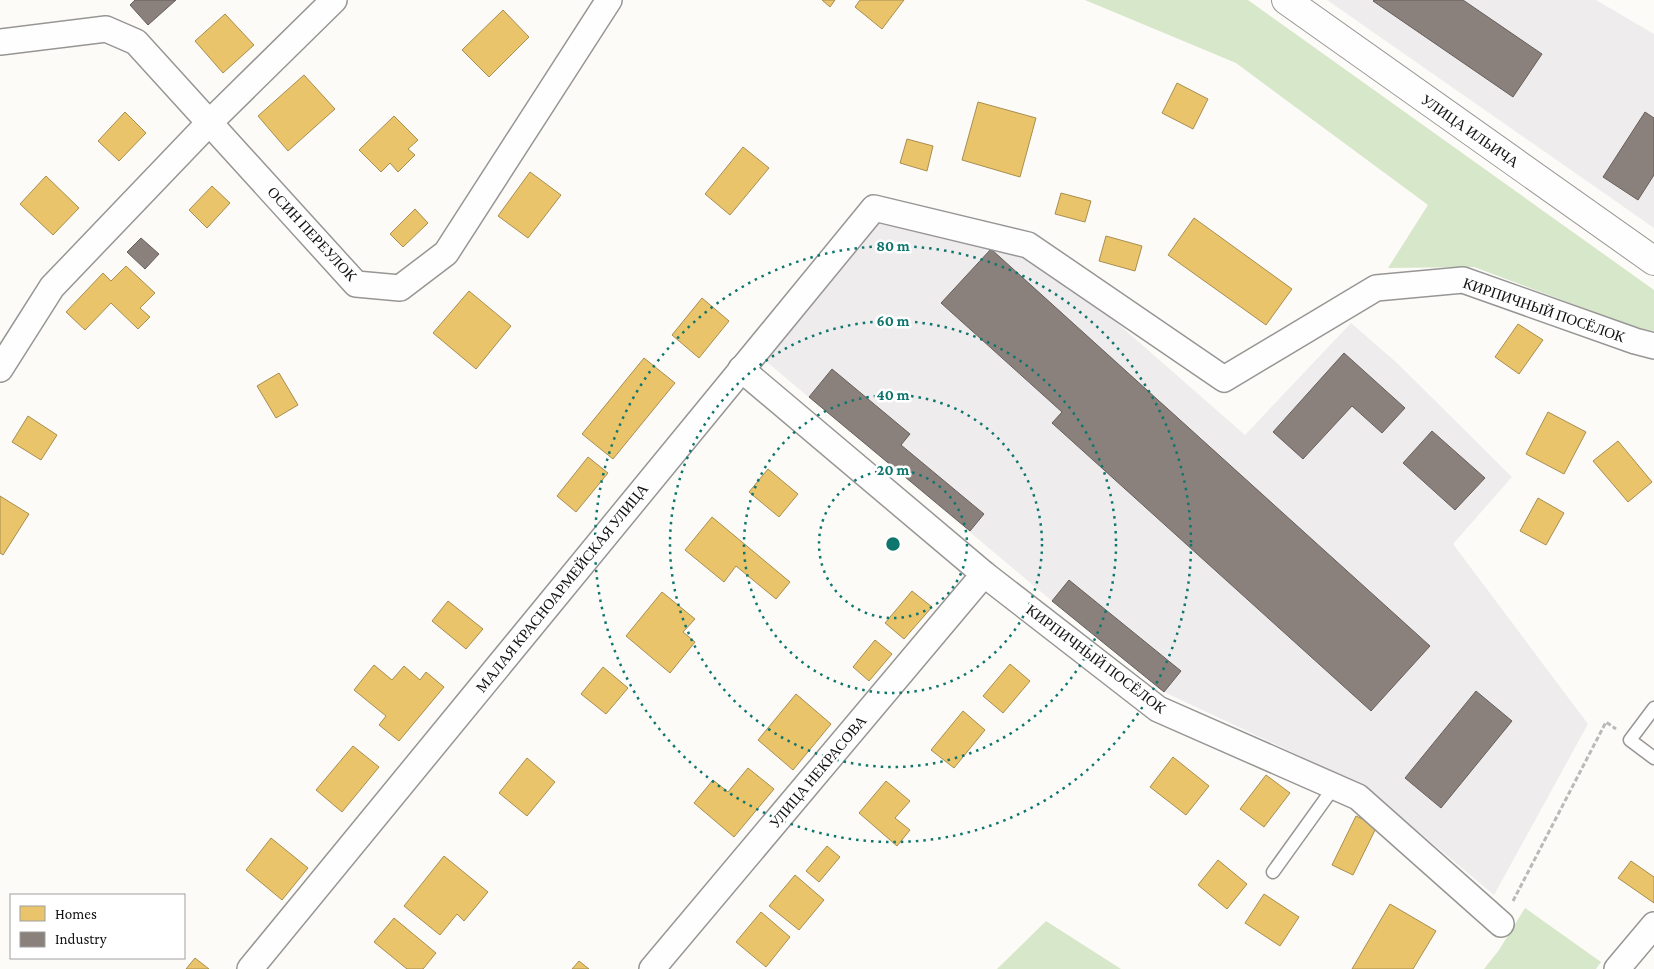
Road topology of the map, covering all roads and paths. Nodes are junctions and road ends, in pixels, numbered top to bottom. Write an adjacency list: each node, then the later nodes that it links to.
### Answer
1 (334, 0): 5 (street)
2 (609, 0): 5 (street, ОСИН ПЕРЕУЛОК)
3 (1286, 0): 7 (street, УЛИЦА ИЛЬИЧА)
4 (0, 42): 5 (street, ОСИН ПЕРЕУЛОК)
5 (209, 123): 9 (street)
6 (874, 208): 8 (street, КИРПИЧНЫЙ ПОСЁЛОК); 10 (street, МАЛАЯ КРАСНОАРМЕЙСКАЯ УЛИЦА)
7 (1654, 261)
8 (1654, 346)
9 (0, 369)
10 (741, 369): 11 (street, КИРПИЧНЫЙ ПОСЁЛОК); 19 (street, МАЛАЯ КРАСНОАРМЕЙСКАЯ УЛИЦА)
11 (984, 574): 15 (street, КИРПИЧНЫЙ ПОСЁЛОК); 20 (street, УЛИЦА НЕКРАСОВА)
12 (1654, 708): 13 (lane)
13 (1630, 740): 14 (lane); 17 (path)
14 (1654, 758)
15 (1334, 787): 16 (lane); 17 (street, КИРПИЧНЫЙ ПОСЁЛОК)
16 (1273, 872)
17 (1501, 924)
18 (1654, 925): 21 (street)
19 (250, 969)
20 (652, 969)
21 (1617, 969)

